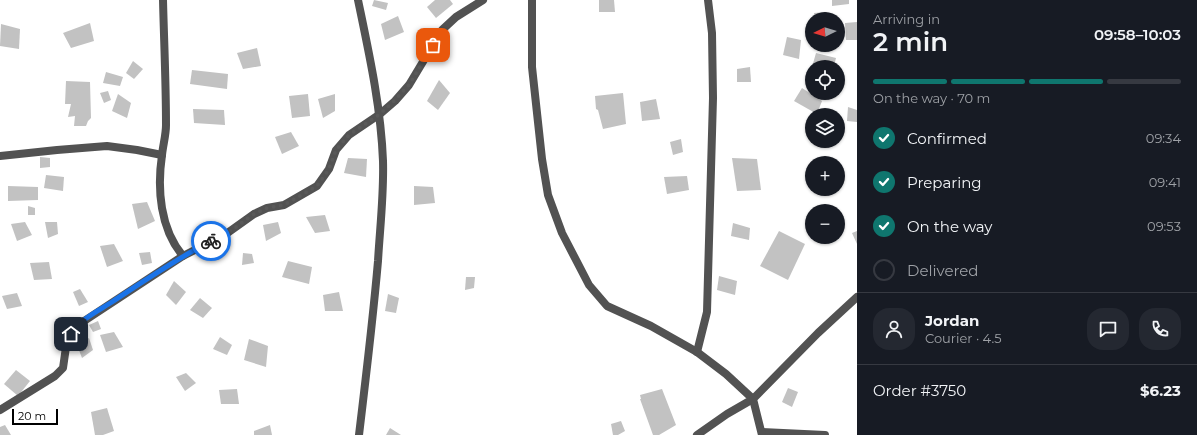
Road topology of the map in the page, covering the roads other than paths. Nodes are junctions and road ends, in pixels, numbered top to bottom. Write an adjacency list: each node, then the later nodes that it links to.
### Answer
1 (163, 0): 7 (street)
2 (358, 0): 6 (street)
3 (483, 0): 6 (street)
4 (532, 0): 11 (street)
5 (708, 0): 11 (street)
6 (380, 114): 9 (street); 15 (street)
7 (162, 155): 8 (street); 9 (street)
8 (0, 156)
9 (183, 256): 13 (street)
10 (857, 297): 12 (street)
11 (697, 352): 12 (street)
12 (753, 399): 14 (street); 16 (street)
13 (0, 410)
14 (762, 433): 17 (street)
15 (359, 435)
16 (697, 435)
17 (825, 435)

